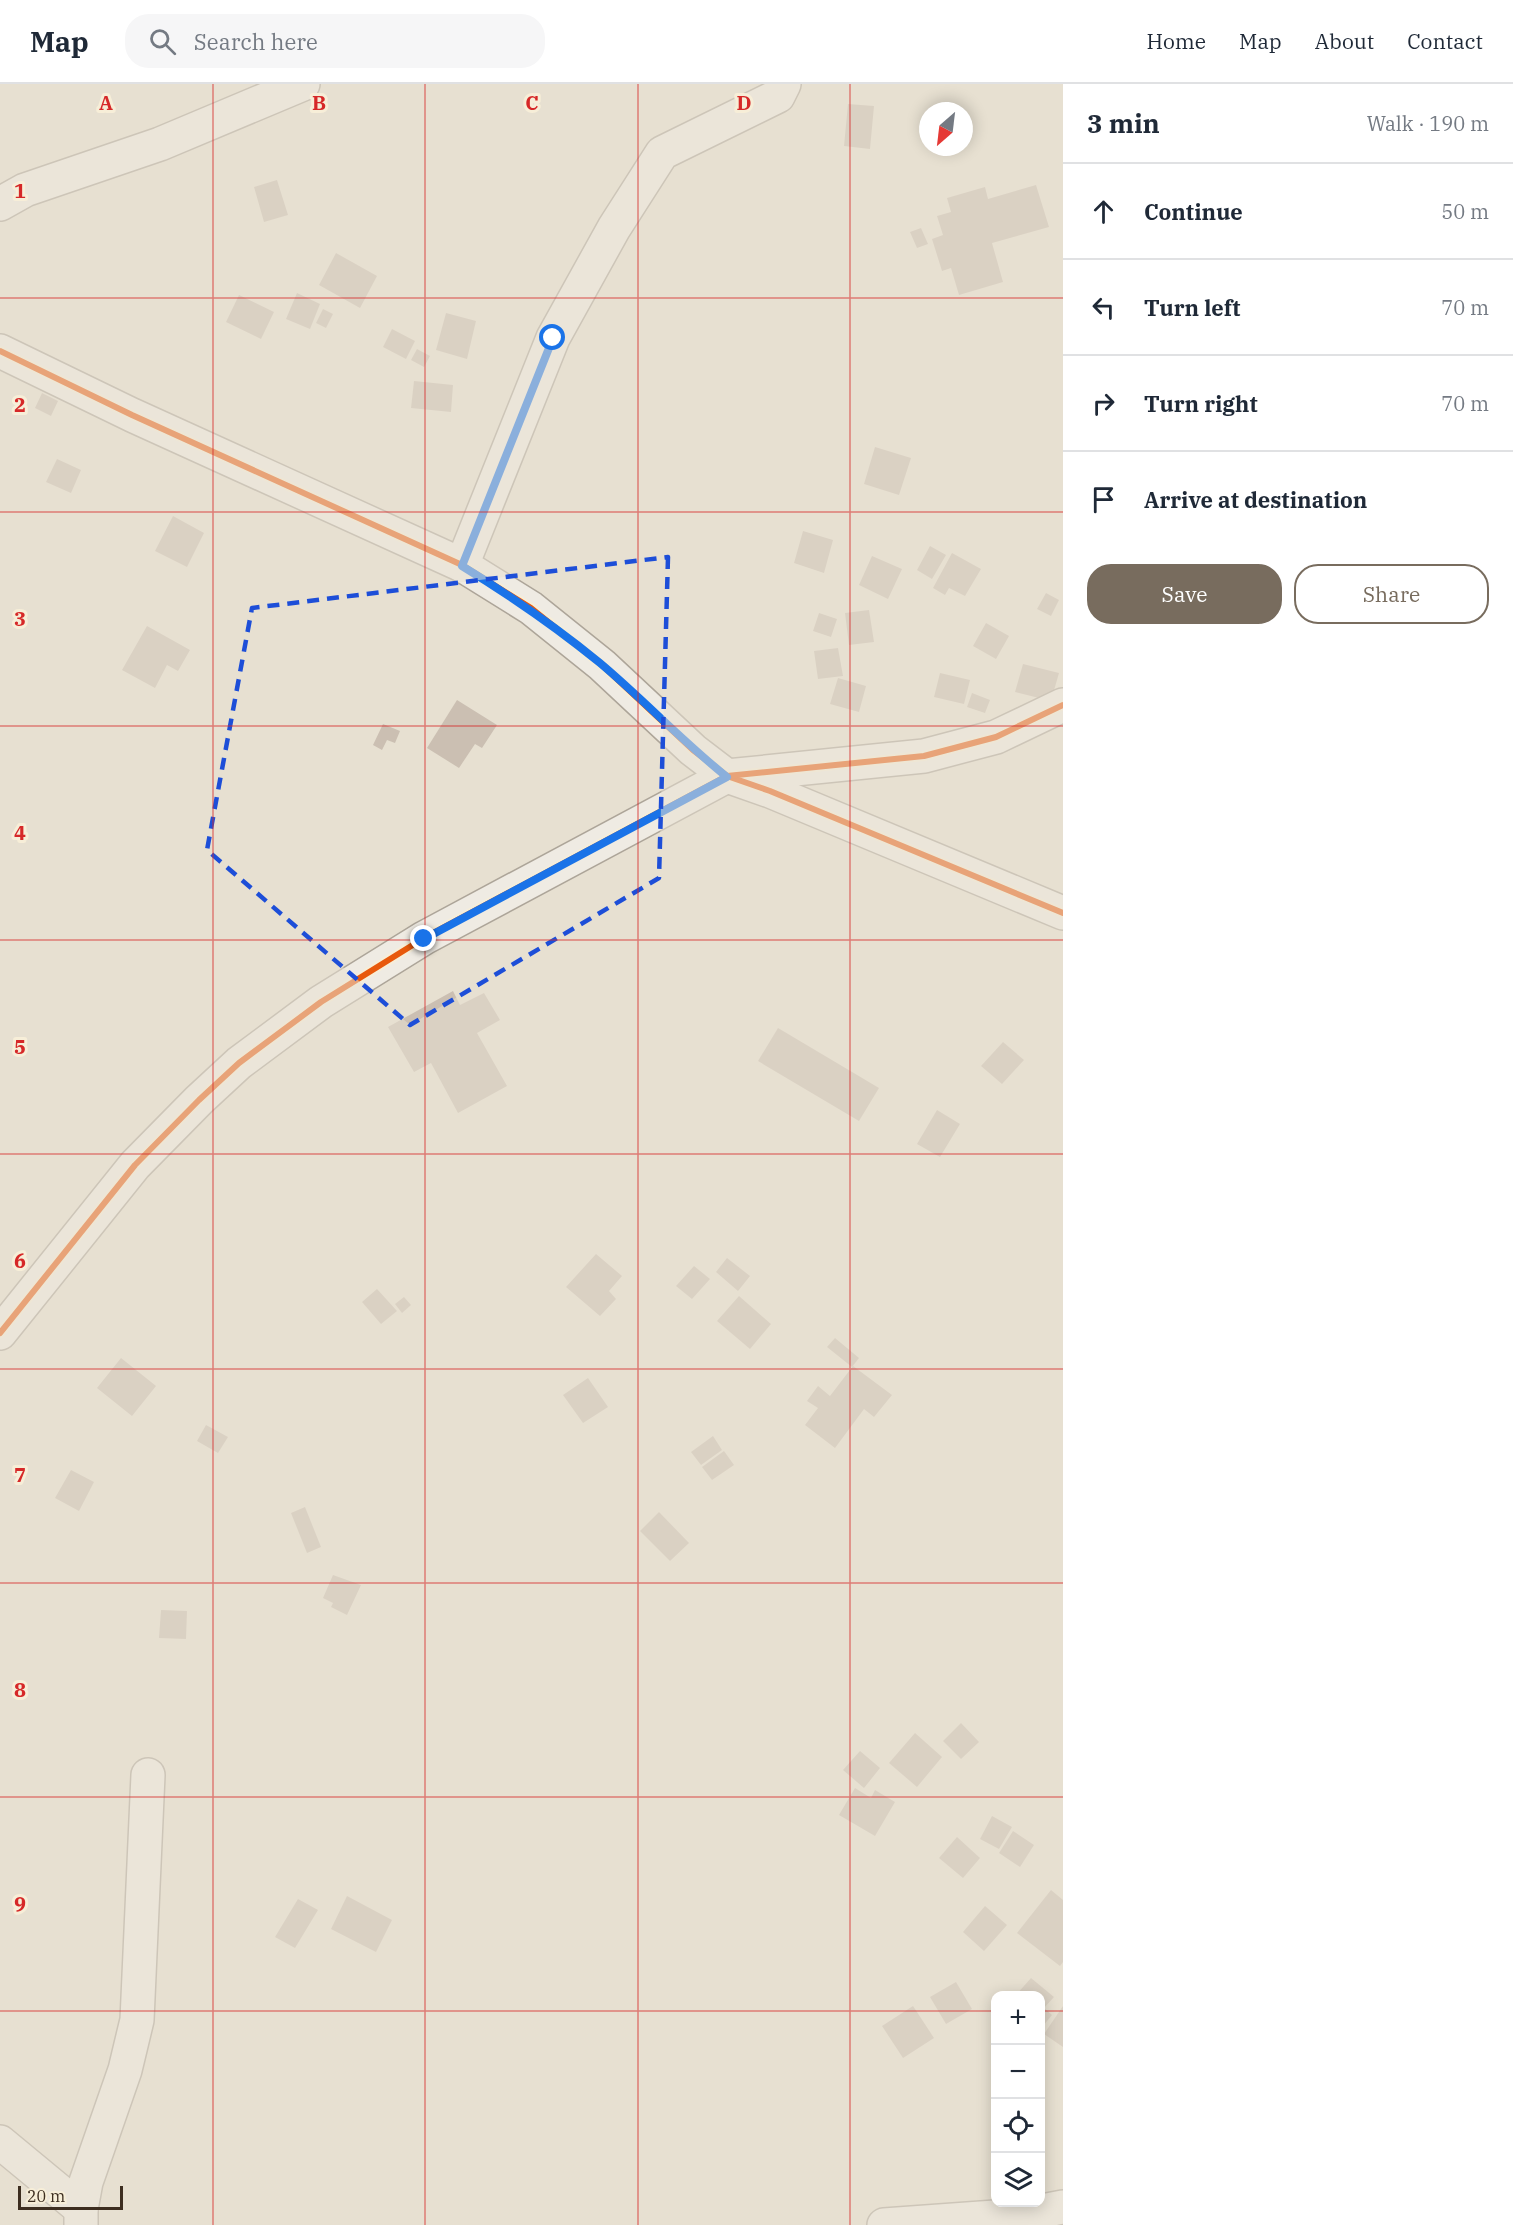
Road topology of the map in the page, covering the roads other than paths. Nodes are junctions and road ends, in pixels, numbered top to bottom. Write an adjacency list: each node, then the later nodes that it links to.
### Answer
1 (303, 84): 3 (street)
2 (784, 84): 5 (street)
3 (0, 204)
4 (0, 351): 5 (street)
5 (462, 566): 7 (street)
6 (1063, 705): 7 (street)
7 (727, 777): 8 (street); 9 (street)
8 (1063, 913)
9 (0, 1333)
10 (148, 1776): 13 (street)
11 (0, 2142): 13 (street)
12 (1063, 2207): 14 (street)
13 (81, 2217)
14 (884, 2225)

